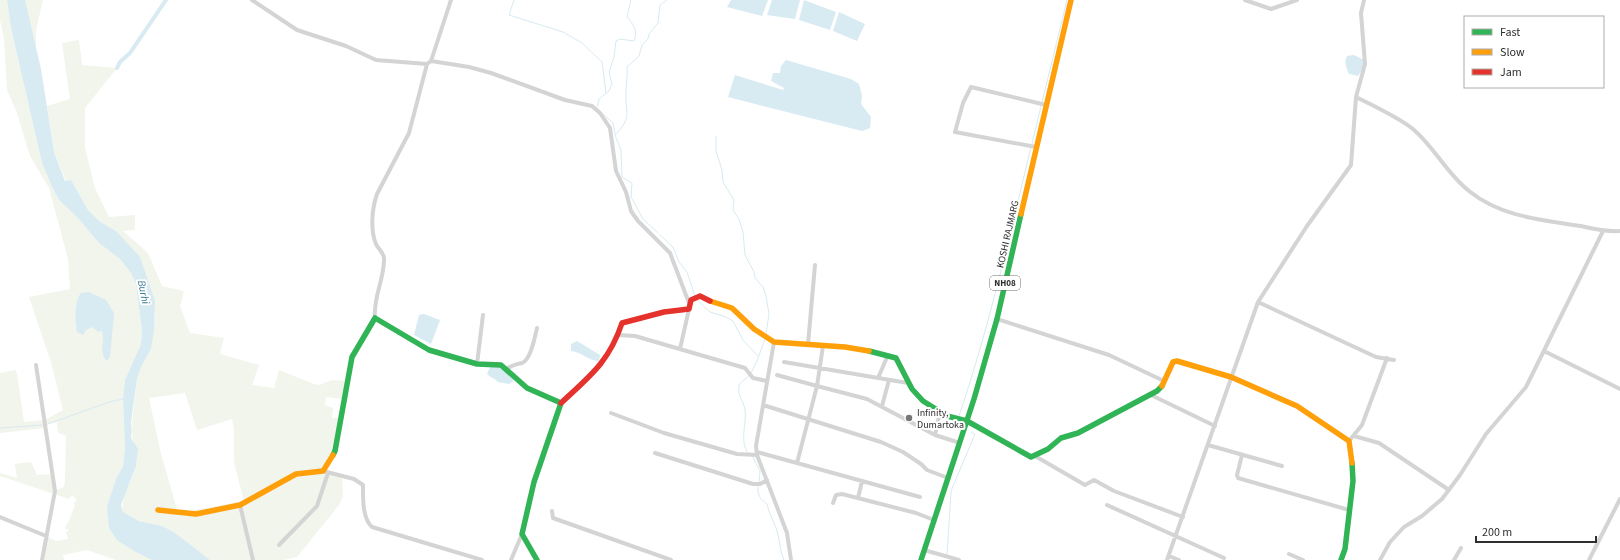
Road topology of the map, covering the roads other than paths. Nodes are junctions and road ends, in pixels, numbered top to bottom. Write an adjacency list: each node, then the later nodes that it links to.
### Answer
1 (252, 0): 7 (street)
2 (451, 0): 7 (street)
3 (1071, 0): 9 (street, KOSHI RAJMARG / NH08)
4 (1245, 0): 5 (street)
5 (1297, 0)
6 (1364, 0): 8 (street)
7 (429, 63): 15 (street); 17 (street)
8 (1356, 97): 12 (street); 14 (street)
9 (1046, 105): 10 (street, KOSHI RAJMARG / NH08); 10 (street)
10 (1036, 147): 18 (street, KOSHI RAJMARG / NH08)
11 (1620, 230): 12 (street)
12 (1603, 231): 25 (street)
13 (815, 265): 22 (street)
14 (1258, 302): 27 (street); 35 (street)
15 (689, 306): 20 (street); 21 (street); 24 (street)
16 (482, 315): 30 (street)
17 (375, 318): 30 (street); 63 (street)
18 (997, 319): 39 (street); 50 (street, KOSHI RAJMARG / NH08)
19 (537, 328): 33 (street)
20 (618, 335): 24 (street); 44 (street)
21 (774, 342): 22 (street); 38 (street)
22 (808, 344): 23 (street)
23 (823, 346): 26 (street); 32 (street)
24 (680, 350): 38 (street)
25 (1544, 351): 42 (street); 67 (street)
26 (888, 355): 36 (street); 41 (street)
27 (1387, 358): 28 (street); 53 (street)
28 (1394, 360)
29 (784, 362): 32 (street)
30 (478, 364): 33 (street)
31 (36, 365): 81 (street)
32 (820, 368): 36 (street); 40 (street)
33 (507, 369): 44 (street)
34 (777, 375): 40 (street)
35 (1231, 377): 39 (street); 51 (street); 54 (street)
36 (878, 378): 37 (street)
37 (889, 380): 41 (street); 46 (street)
38 (767, 381): 45 (street)
39 (1164, 382): 43 (street)
40 (817, 386): 46 (street); 49 (street)
41 (912, 389): 47 (street)
42 (1620, 389)
43 (1151, 395): 51 (street); 60 (street)
44 (561, 403): 80 (street)
45 (763, 405): 49 (street); 58 (street)
46 (882, 406): 52 (street)
47 (940, 412): 50 (street); 52 (street)
48 (611, 413): 58 (street)
49 (809, 419): 61 (street); 64 (street)
50 (967, 422): 55 (street, KOSHI RAJMARG / NH08); 60 (street)
51 (1215, 426): 56 (street)
52 (935, 435): 55 (street)
53 (1354, 436): 54 (street); 67 (street)
54 (1349, 441): 75 (street)
55 (960, 442): 64 (street, KOSHI RAJMARG / NH08)
56 (1208, 445): 59 (street); 78 (street)
57 (655, 453): 65 (street)
58 (754, 454): 61 (street); 65 (street)
59 (1242, 455): 62 (street); 75 (street)
60 (1035, 456): 78 (street)
61 (797, 463): 66 (street)
62 (1282, 466)
63 (325, 472): 72 (street); 83 (street); 92 (street)
64 (948, 478): 79 (street, KOSHI RAJMARG / NH08)
65 (767, 480): 96 (street)
66 (862, 481): 68 (street); 69 (street)
67 (1449, 490): 102 (street)
68 (920, 497)
69 (858, 498): 71 (street); 79 (street)
70 (1620, 499): 104 (street)
71 (834, 503)
72 (240, 505): 74 (street); 91 (street)
73 (1108, 505): 82 (street)
74 (158, 510)
75 (1349, 510): 101 (street)
76 (552, 511): 95 (street)
77 (0, 516): 81 (street)
78 (1183, 517): 82 (street)
79 (934, 520): 85 (street, KOSHI RAJMARG / NH08)
80 (522, 534): 93 (street); 94 (street)
81 (46, 536): 90 (street)
82 (1176, 536): 88 (street); 89 (street)
83 (279, 545)
84 (1461, 548): 103 (street)
85 (924, 550): 87 (street); 97 (street, KOSHI RAJMARG / NH08)
86 (1289, 554): 100 (street)
87 (951, 558): 98 (street)
88 (1168, 558): 99 (street)
89 (1224, 558)
90 (42, 560)
91 (253, 560)
92 (482, 560)
93 (511, 560)
94 (537, 560)
95 (671, 560)
96 (791, 560)
97 (921, 560)
98 (959, 560)
99 (1179, 560)
100 (1303, 560)
101 (1341, 560)
102 (1380, 560)
103 (1454, 560)
104 (1589, 560)

